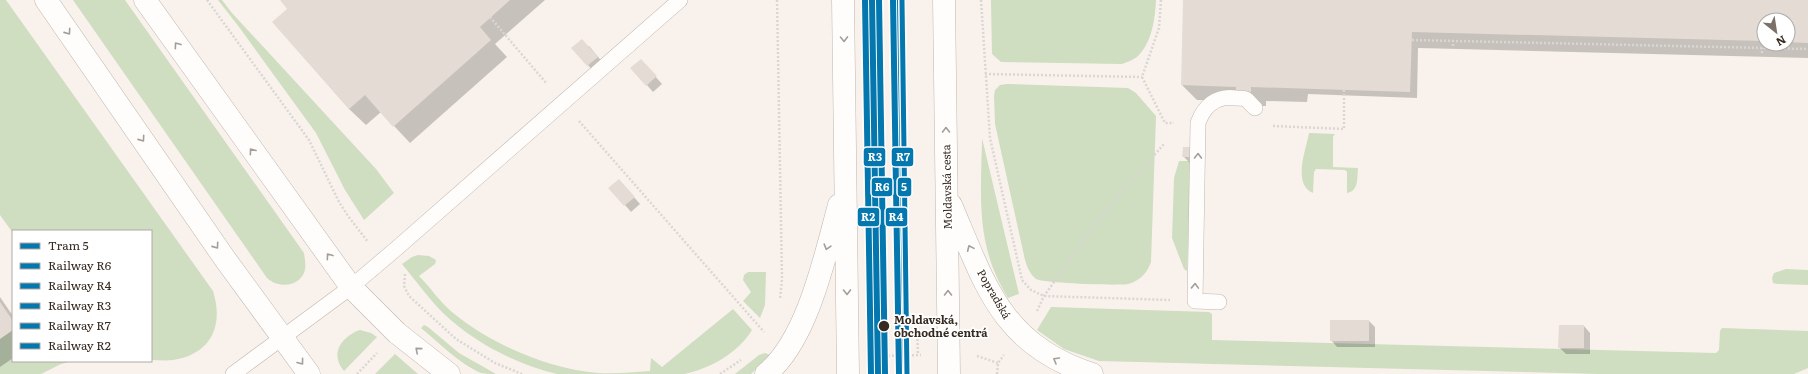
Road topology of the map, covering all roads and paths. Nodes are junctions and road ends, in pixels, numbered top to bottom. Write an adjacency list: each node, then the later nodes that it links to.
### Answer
1 (46, 0): 34 (street, one-way to 34)
2 (145, 0): 26 (street, one-way to 2)
3 (207, 0): 25 (path)
4 (680, 0): 19 (lane)
5 (777, 0): 28 (path)
6 (843, 0): 23 (street, one-way to 23)
7 (944, 0): 24 (street, Moldavská cesta, one-way to 7)
8 (981, 0): 17 (path)
9 (1161, 0): 17 (path)
10 (490, 17): 19 (path)
11 (1412, 40): 12 (path)
12 (1453, 40): 13 (path); 14 (path)
13 (1453, 46)
14 (1756, 48)
15 (1796, 49): 16 (path)
16 (1808, 49)
17 (985, 74): 27 (path)
18 (1344, 90): 21 (path)
19 (563, 103): 25 (lane); 33 (path)
20 (1255, 108): 30 (lane, one-way to 20)
21 (1310, 128)
22 (1164, 144): 27 (path)
23 (846, 183): 40 (street, one-way to 40); 46 (street, one-way to 46)
24 (947, 197): 39 (street, Moldavská cesta, one-way to 24); 48 (street, Popradská, one-way to 24)
25 (389, 255): 26 (lane); 44 (path)
26 (351, 287): 34 (lane); 43 (street, one-way to 26)
27 (1044, 296): 29 (path)
28 (780, 300)
29 (1170, 300)
30 (1219, 302)
31 (917, 327): 36 (path)
32 (878, 328): 35 (path)
33 (767, 336)
34 (282, 337): 41 (lane); 42 (street, one-way to 42)
35 (880, 355): 36 (path); 40 (path)
36 (918, 355): 39 (path)
37 (746, 356): 45 (path)
38 (998, 362): 47 (path)
39 (949, 365)
40 (848, 366)
41 (233, 374)
42 (309, 374)
43 (449, 374)
44 (522, 374)
45 (720, 374)
46 (766, 374)
47 (997, 374)
48 (1092, 374)

